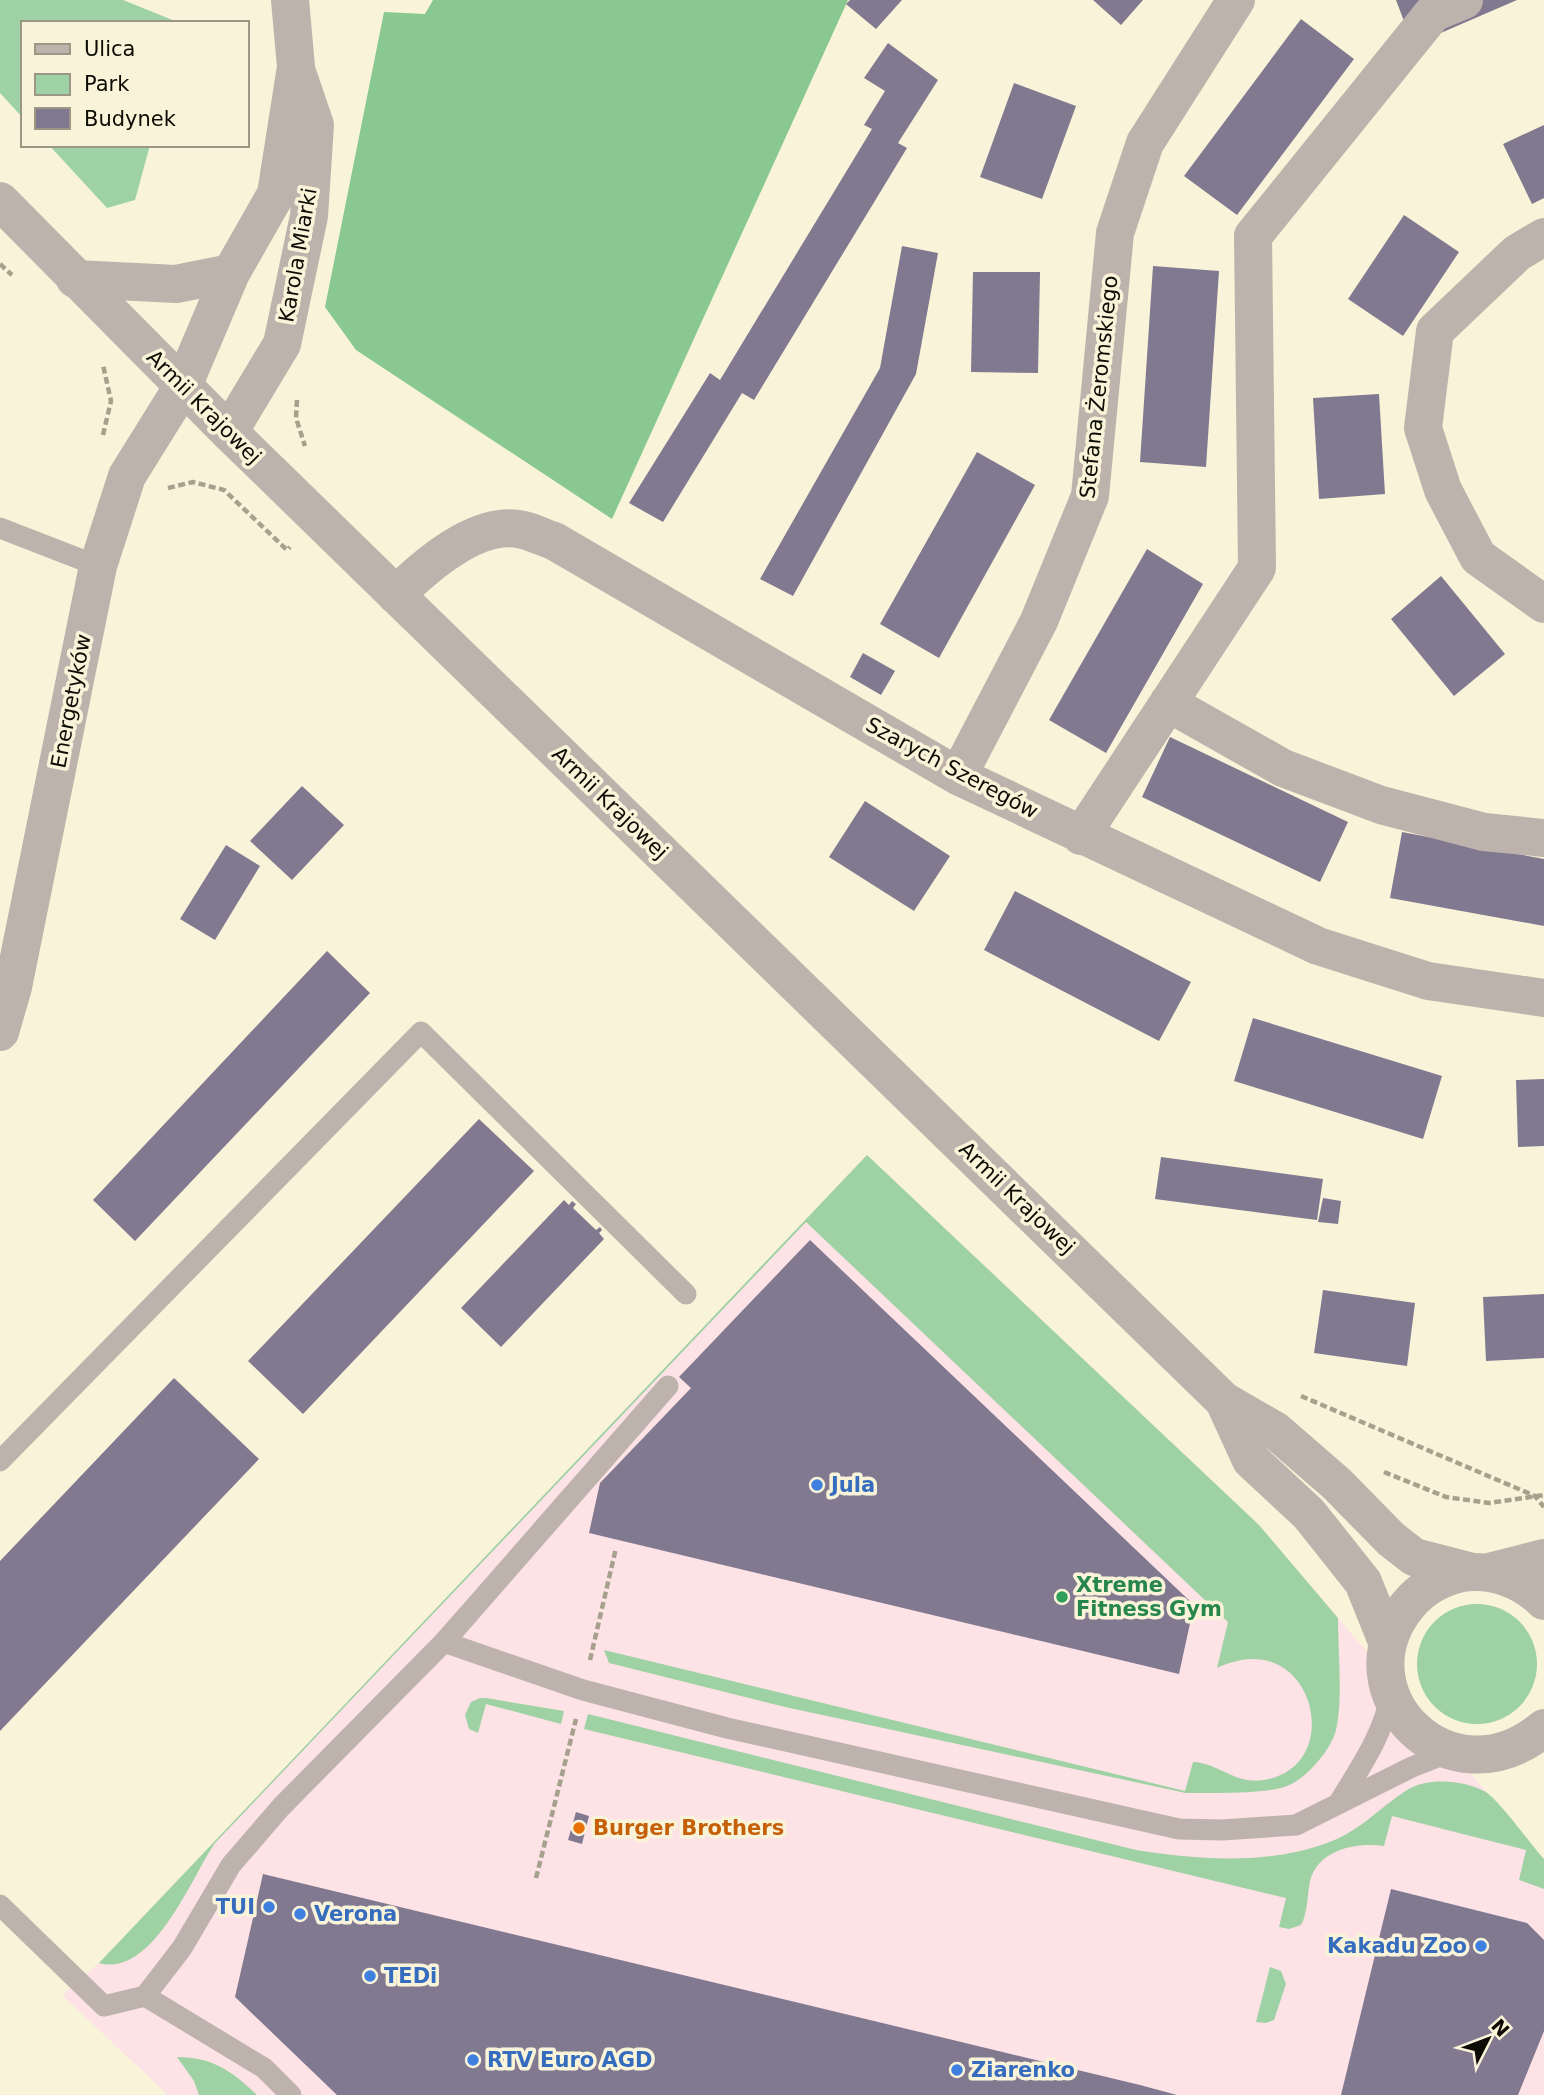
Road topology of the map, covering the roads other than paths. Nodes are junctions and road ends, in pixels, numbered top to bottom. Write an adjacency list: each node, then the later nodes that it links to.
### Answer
1 (290, 0): 4 (street, Karola Miarki)
2 (1236, 0): 16 (street, Stefana Żeromskiego)
3 (1464, 0): 15 (street)
4 (296, 67): 7 (street, Karola Miarki); 10 (street, Karola Miarki)
5 (0, 201): 8 (street, Armii Krajowej)
6 (1544, 237): 14 (street)
7 (231, 273): 8 (street); 9 (street, Karola Miarki)
8 (75, 279): 9 (street, Armii Krajowej)
9 (183, 386): 10 (street, Armii Krajowej); 12 (street, Energetyków)
10 (229, 432): 13 (street, Armii Krajowej)
11 (0, 528): 12 (lane)
12 (98, 566): 20 (street, Energetyków)
13 (396, 595): 16 (street, Szarych Szeregów); 23 (street, Armii Krajowej)
14 (1544, 604)
15 (1168, 703): 17 (street); 18 (street)
16 (958, 776): 17 (street, Szarych Szeregów)
17 (1081, 836): 19 (street, Szarych Szeregów)
18 (1544, 838)
19 (1544, 998)
20 (0, 1032)
21 (686, 1294): 24 (lane)
22 (668, 1386): 28 (lane)
23 (1224, 1401): 26 (street, Armii Krajowej); 29 (street, Armii Krajowej)
24 (0, 1461)
25 (1544, 1558): 26 (street)
26 (1481, 1572): 27 (street, Armii Krajowej); 29 (street)
27 (1544, 1601)
28 (444, 1642): 35 (lane); 37 (lane)
29 (1388, 1644): 30 (street)
30 (1391, 1694): 32 (street); 35 (lane)
31 (1544, 1728): 33 (street)
32 (1450, 1752): 33 (street); 35 (lane)
33 (1501, 1753): 34 (street)
34 (1544, 1767)
35 (1340, 1801)
36 (0, 1905): 37 (lane)
37 (145, 1996): 38 (lane)
38 (291, 2095)

